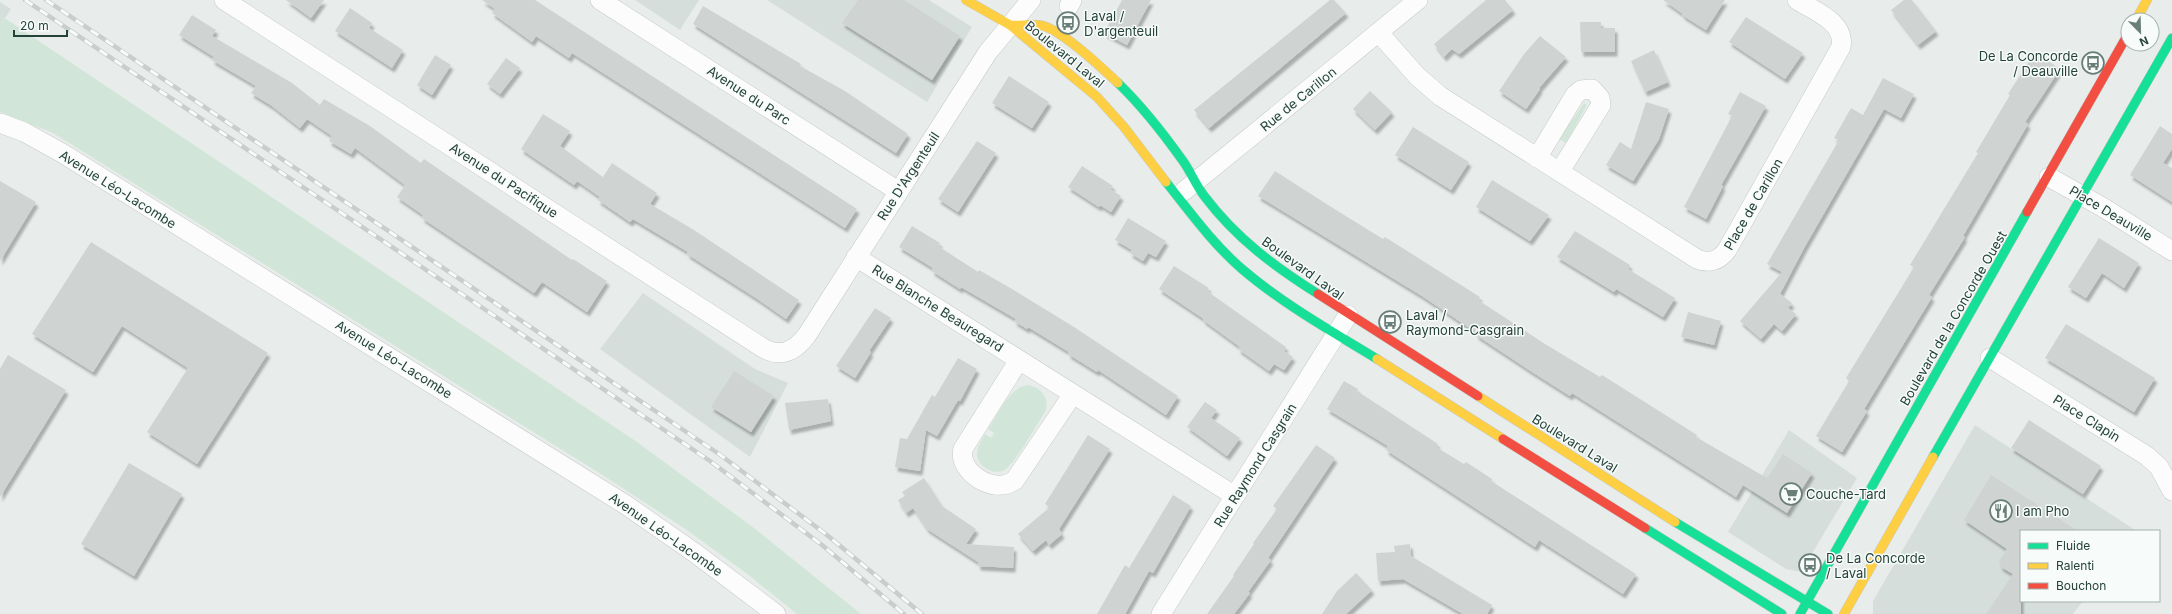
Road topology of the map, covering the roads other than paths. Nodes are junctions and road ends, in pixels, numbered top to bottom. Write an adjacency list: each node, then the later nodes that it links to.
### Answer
1 (224, 0): 25 (street, Avenue du Pacifique)
2 (600, 0): 18 (street, Avenue du Parc)
3 (966, 0): 9 (street)
4 (1031, 0): 9 (street, Rue D'Argenteuil)
5 (1418, 0): 10 (street, Rue de Carillon)
6 (1797, 0): 15 (street, Place de Carillon)
7 (2147, 0): 8 (street)
8 (2140, 12)
9 (1010, 25): 17 (street, Boulevard Laval); 18 (street, Rue D'Argenteuil); 19 (street, Boulevard Laval)
10 (1378, 33): 14 (street, Place de Carillon); 17 (street, Rue de Carillon)
11 (2172, 38): 20 (street)
12 (2120, 48): 16 (street, Boulevard de la Concorde Ouest)
13 (0, 123): 32 (street, Avenue Léo-Lacombe)
14 (1537, 158): 15 (street, Place de Carillon); 15 (street)
15 (1560, 172)
16 (2049, 176): 20 (street, Place Deauville); 31 (street, Boulevard de la Concorde Ouest)
17 (1194, 182): 19 (street, Rue de Carillon); 23 (street, Boulevard Laval)
18 (898, 191): 22 (street, Rue D'Argenteuil)
19 (1176, 196): 24 (street, Boulevard Laval)
20 (2082, 196): 21 (street, Place Deauville); 26 (street)
21 (2172, 251)
22 (856, 257): 25 (street, Rue D'Argenteuil); 27 (street, Rue Blanche Beauregard)
23 (1348, 315): 24 (street, Rue Raymond Casgrain); 31 (street, Boulevard Laval)
24 (1337, 334): 30 (street, Rue Raymond Casgrain); 34 (street, Boulevard Laval)
25 (787, 352)
26 (1990, 358): 29 (street, Place Clapin); 37 (street)
27 (1019, 360): 28 (street, Rue Blanche Beauregard); 28 (street)
28 (1073, 394): 30 (street, Rue Blanche Beauregard)
29 (2172, 491)
30 (1235, 496): 33 (street, Rue Raymond Casgrain)
31 (1805, 601): 35 (street, Boulevard de la Concorde Ouest); 36 (street, Boulevard Laval)
32 (776, 614)
33 (1161, 614)
34 (1782, 614)
35 (1800, 614)
36 (1828, 614)
37 (1844, 614)

